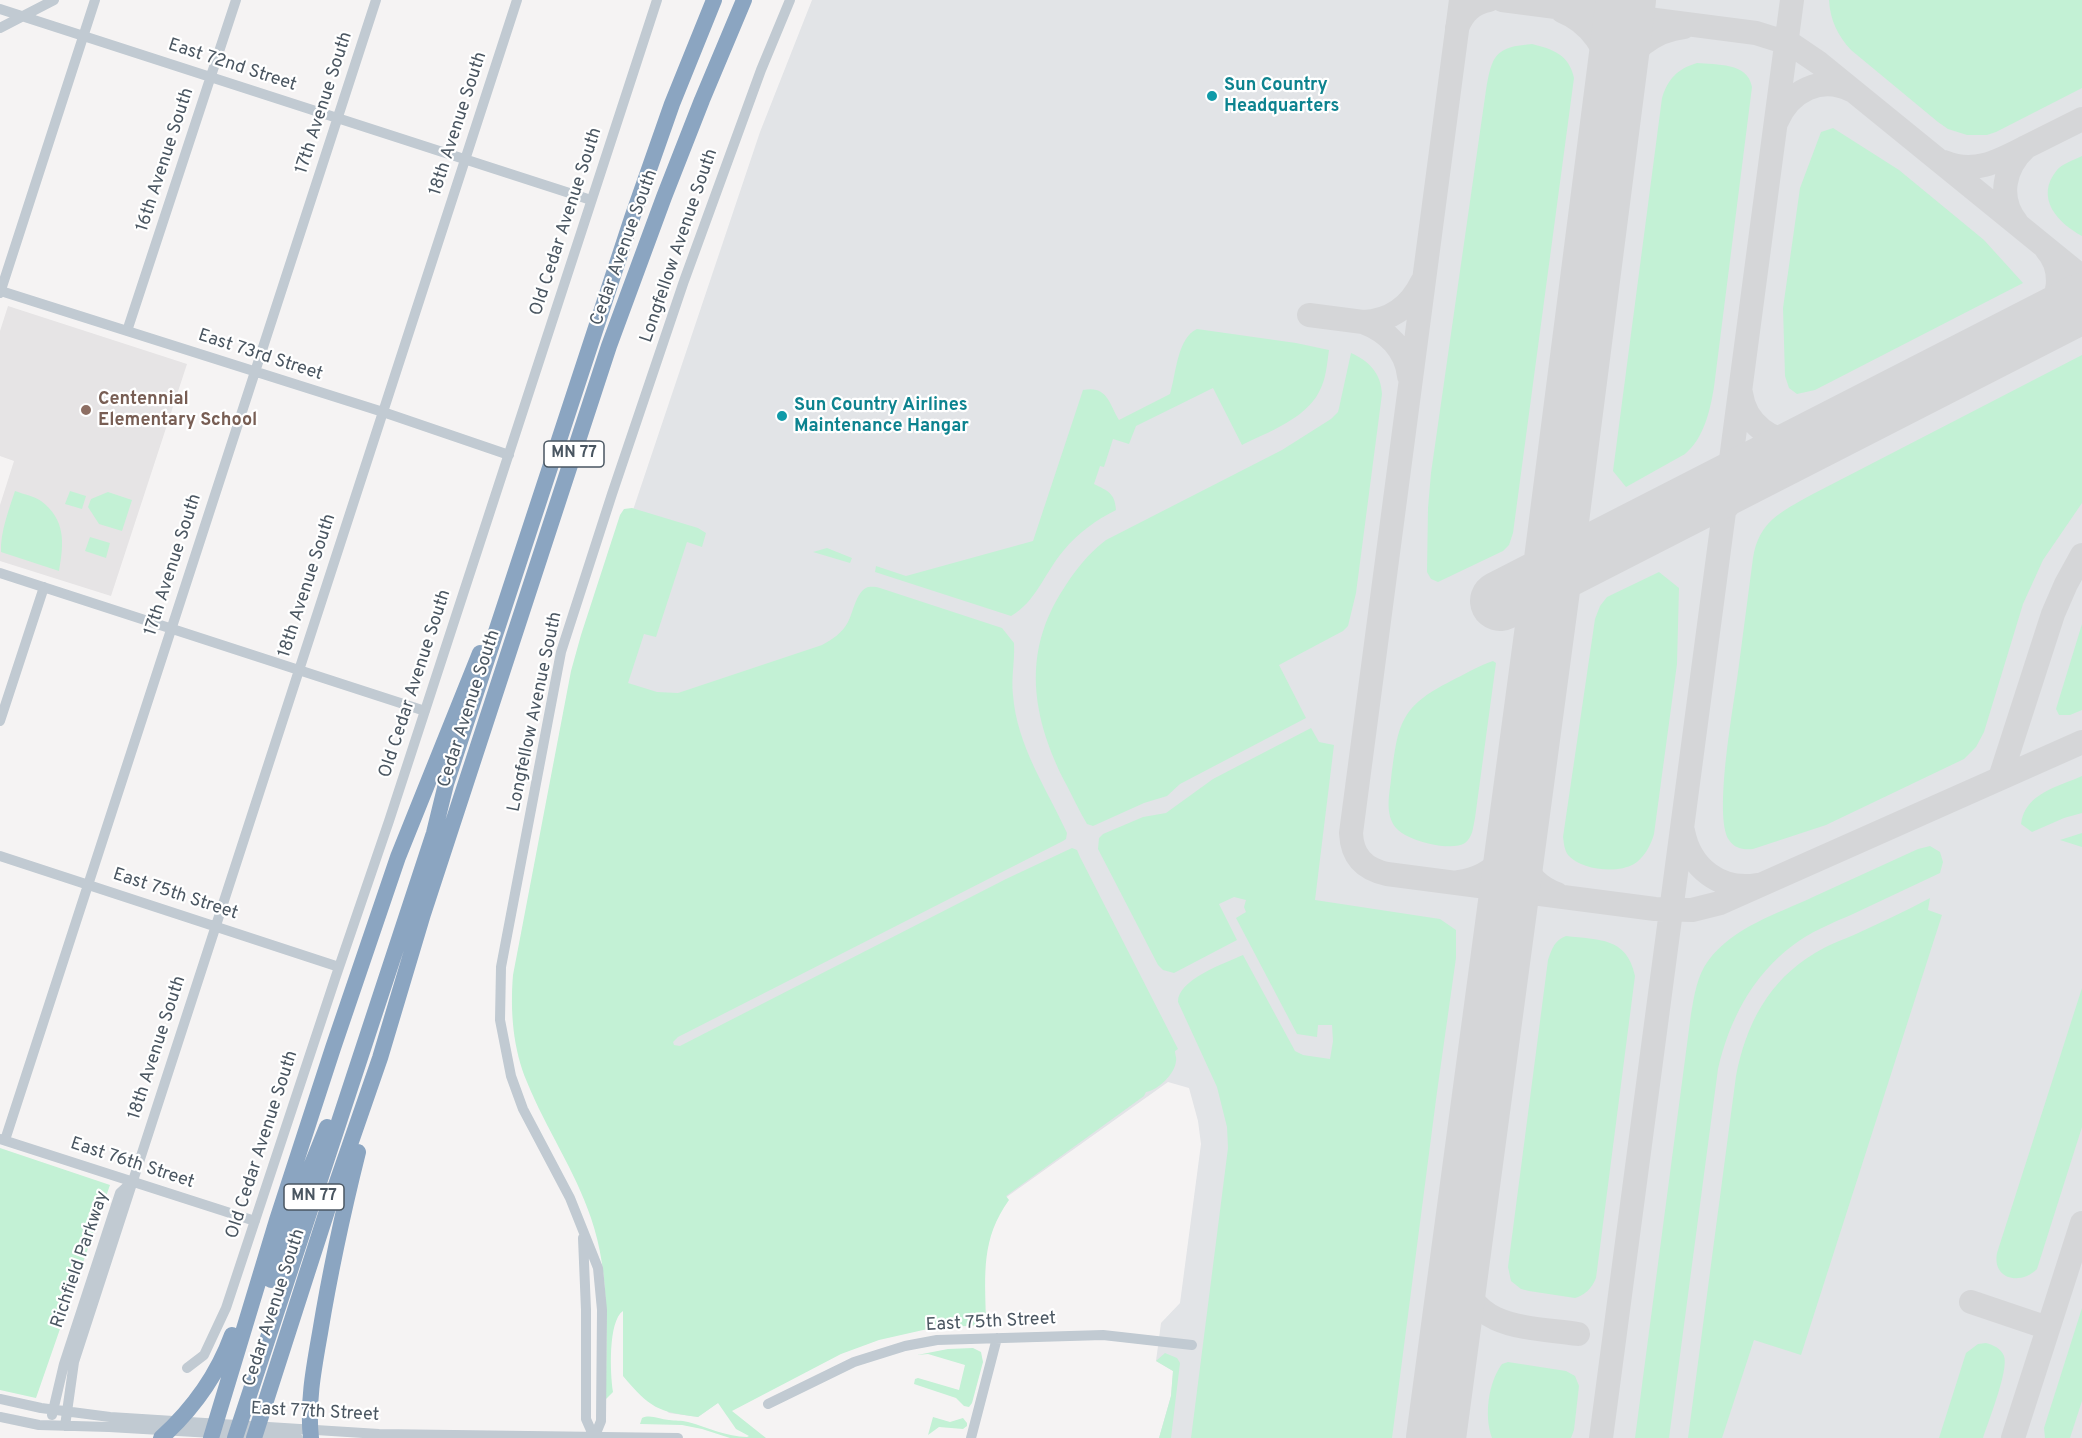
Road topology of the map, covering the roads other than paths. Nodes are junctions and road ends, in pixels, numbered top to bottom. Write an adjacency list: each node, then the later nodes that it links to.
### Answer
1 (54, 0): 11 (street)
2 (95, 0): 13 (street)
3 (236, 0): 14 (street, 16th Avenue South)
4 (376, 0): 15 (street, 17th Avenue South)
5 (517, 0): 16 (street, 18th Avenue South)
6 (657, 0): 17 (street, Old Cedar Avenue South)
7 (713, 0): 25 (highway, Cedar Avenue South / MN 77)
8 (744, 0): 34 (highway, Cedar Avenue South / MN 77)
9 (790, 0): 39 (street, Longfellow Avenue South)
10 (0, 9): 11 (street, East 72nd Street)
11 (23, 16): 12 (street); 13 (street, East 72nd Street)
12 (0, 28)
13 (84, 35): 14 (street, East 72nd Street); 18 (street)
14 (210, 76): 15 (street, East 72nd Street); 19 (street, 16th Avenue South)
15 (338, 117): 16 (street, East 72nd Street); 20 (street, 17th Avenue South)
16 (465, 158): 17 (street, East 72nd Street); 21 (street, 18th Avenue South)
17 (591, 200): 22 (street, Old Cedar Avenue South)
18 (0, 292): 19 (street, East 73rd Street)
19 (127, 331): 20 (street, East 73rd Street)
20 (255, 371): 21 (street, East 73rd Street); 26 (street, 17th Avenue South)
21 (383, 412): 22 (street, East 73rd Street); 27 (street, 18th Avenue South)
22 (509, 455): 28 (street, Old Cedar Avenue South)
23 (0, 573): 24 (street)
24 (44, 587): 26 (street); 29 (street)
25 (499, 622): 37 (highway); 43 (highway, Cedar Avenue South / MN 77)
26 (171, 628): 27 (street); 31 (street, 17th Avenue South)
27 (298, 670): 28 (street); 32 (street, 18th Avenue South)
28 (425, 711): 33 (street, Old Cedar Avenue South)
29 (0, 721)
30 (0, 856): 31 (street, East 75th Street)
31 (87, 885): 32 (street, East 75th Street); 35 (street, 17th Avenue South)
32 (215, 925): 33 (street, East 75th Street); 36 (street, 18th Avenue South)
33 (339, 967): 38 (street, Old Cedar Avenue South)
34 (380, 1058): 55 (highway, Cedar Avenue South / MN 77); 57 (highway)
35 (2, 1140): 36 (street, East 76th Street)
36 (132, 1182): 38 (street, East 76th Street); 46 (street, Richfield Parkway); 47 (street, Richfield Parkway)
37 (277, 1220): 43 (highway); 51 (highway)
38 (255, 1221): 42 (street, Old Cedar Avenue South)
39 (583, 1232): 58 (street, Longfellow Avenue South); 58 (street, Longfellow Avenue South)
40 (997, 1338): 41 (street, East 75th Street); 45 (street, East 75th Street); 60 (street)
41 (1192, 1346)
42 (187, 1368)
43 (236, 1395): 52 (highway); 53 (highway); 54 (highway, Cedar Avenue South)
44 (0, 1399): 46 (street, East 77th Street)
45 (768, 1404)
46 (53, 1409): 47 (street, East 77th Street); 49 (street, Richfield Parkway)
47 (67, 1411): 50 (street, Richfield Parkway); 58 (street, East 77th Street)
48 (0, 1417): 49 (street, East 77th Street)
49 (51, 1426): 50 (street, East 77th Street)
50 (65, 1426): 56 (street, East 77th Street)
51 (161, 1438)
52 (211, 1438)
53 (220, 1438)
54 (235, 1438)
55 (254, 1438)
56 (298, 1438)
57 (311, 1438)
58 (594, 1438): 59 (street, East 77th Street)
59 (678, 1438)
60 (971, 1438)

